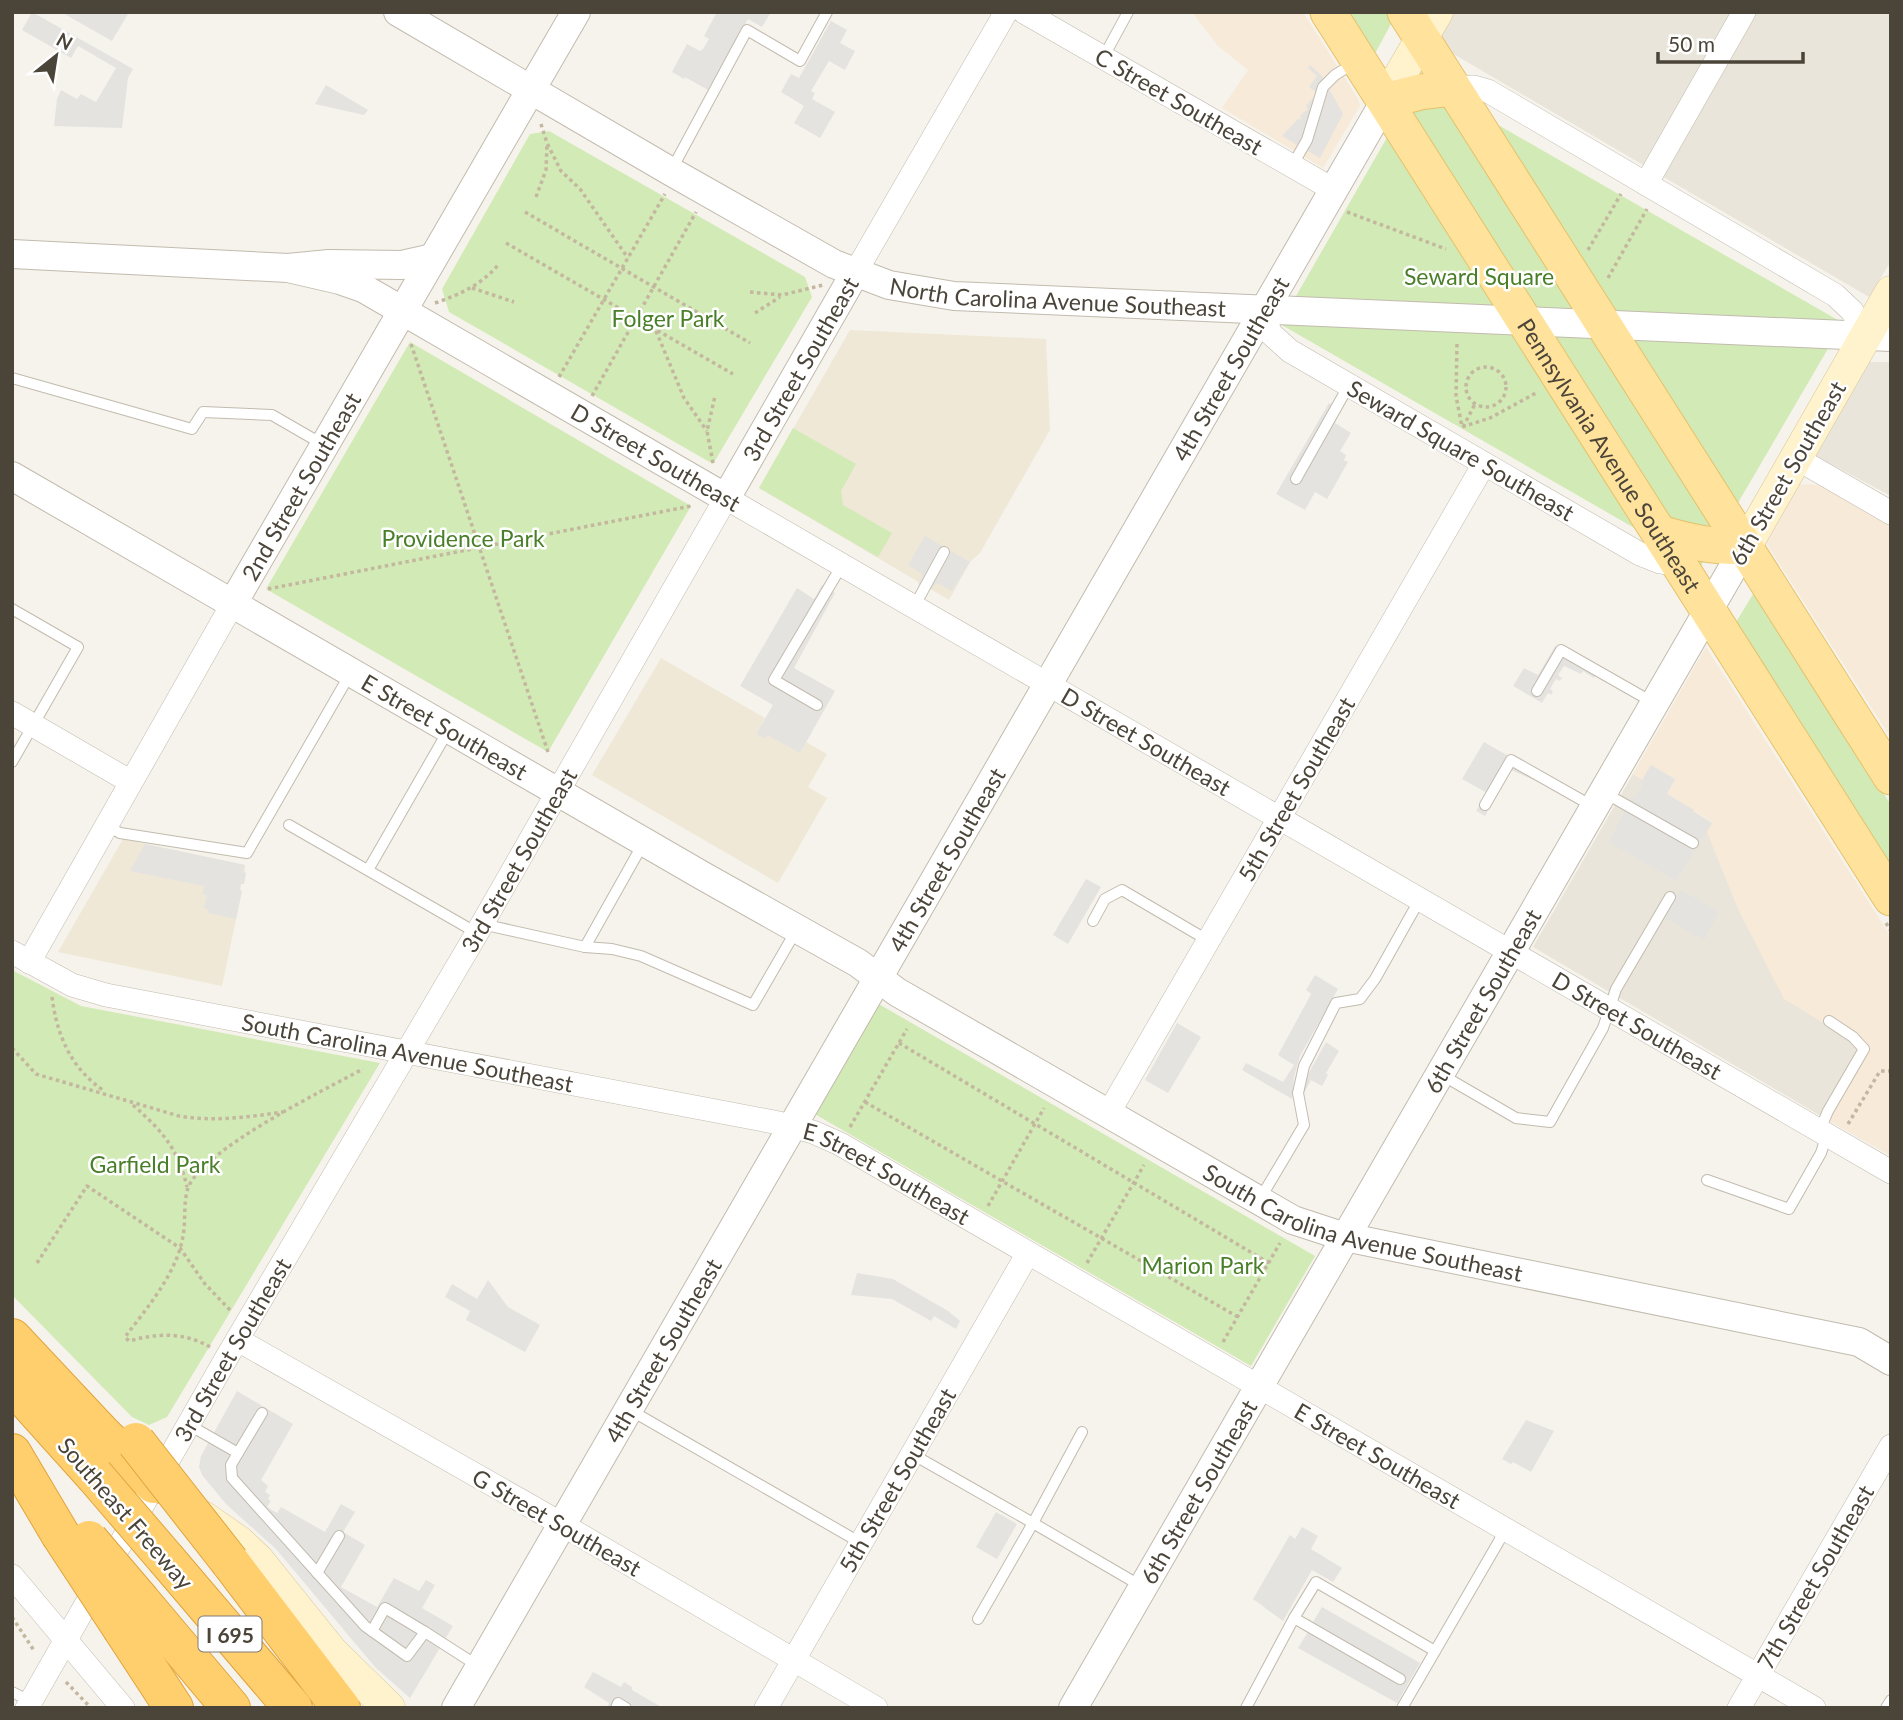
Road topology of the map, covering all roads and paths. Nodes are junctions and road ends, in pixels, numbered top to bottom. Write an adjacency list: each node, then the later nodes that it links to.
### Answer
1 (398, 12): 13 (street)
2 (576, 12): 13 (street, 2nd Street Southeast)
3 (827, 12): 18 (lane)
4 (1006, 12): 35 (street, 3rd Street Southeast)
5 (1024, 12): 10 (street, C Street Southeast)
6 (1128, 12): 10 (lane)
7 (1328, 12): 11 (main road, Pennsylvania Avenue Southeast)
8 (1744, 12): 19 (street)
9 (1421, 21): 12 (main road); 14 (main road, 4th Street Southeast)
10 (1102, 58): 17 (street, C Street Southeast)
11 (1359, 60): 14 (main road, Pennsylvania Avenue Southeast); 17 (lane)
12 (1453, 88): 14 (main road); 19 (street); 50 (main road)
13 (530, 90): 18 (street); 30 (street, 2nd Street Southeast)
14 (1385, 101): 22 (street, 4th Street Southeast); 49 (main road, Pennsylvania Avenue Southeast)
15 (541, 124): 16 (path)
16 (547, 143): 21 (path); 31 (path)
17 (1292, 166): 22 (street, C Street Southeast)
18 (668, 183): 31 (path); 35 (street)
19 (1646, 184): 52 (street)
20 (1622, 192): 28 (path)
21 (536, 197)
22 (1338, 200): 27 (path); 46 (street, 4th Street Southeast)
23 (1648, 208): 36 (path)
24 (525, 212): 33 (path)
25 (696, 212): 38 (path)
26 (506, 243): 43 (path)
27 (1446, 249)
28 (1588, 250)
29 (12, 254): 34 (street)
30 (433, 258): 34 (street); 45 (street, 2nd Street Southeast)
31 (628, 258): 33 (path)
32 (499, 264): 39 (path)
33 (622, 267): 38 (path); 43 (path)
34 (288, 268): 45 (street)
35 (855, 273): 46 (street, North Carolina Avenue Southeast); 76 (street, 3rd Street Southeast)
36 (1608, 278)
37 (824, 284): 42 (path)
38 (655, 286): 48 (path); 54 (path)
39 (472, 288): 44 (path); 45 (path)
40 (750, 292): 42 (path)
41 (1891, 292): 52 (main road, 6th Street Southeast)
42 (782, 295): 47 (path)
43 (604, 299): 48 (path); 58 (path)
44 (514, 302)
45 (414, 305): 70 (street, 2nd Street Southeast); 76 (street, D Street Southeast)
46 (1264, 311): 49 (street, North Carolina Avenue Southeast); 61 (street, Seward Square Southeast); 91 (street, 4th Street Southeast)
47 (755, 313)
48 (636, 318): 51 (path); 64 (path)
49 (1525, 321): 50 (street, North Carolina Avenue Southeast); 79 (main road, Pennsylvania Avenue Southeast)
50 (1604, 324): 52 (street, North Carolina Avenue Southeast); 81 (main road)
51 (655, 329): 56 (path); 69 (path)
52 (1879, 337): 71 (main road, 6th Street Southeast)
53 (411, 342): 80 (path)
54 (750, 343)
55 (1457, 344): 59 (path)
56 (733, 374)
57 (12, 378): 70 (lane)
58 (558, 380)
59 (1455, 381): 60 (path); 68 (path)
60 (1466, 383): 65 (path); 66 (path)
61 (1349, 385): 72 (street, Seward Square Southeast); 75 (lane)
62 (1536, 393): 67 (path)
63 (715, 396): 69 (path)
64 (590, 399)
65 (1501, 400): 66 (path); 67 (path)
66 (1475, 404): 68 (path)
67 (1506, 411): 68 (path)
68 (1462, 427)
69 (708, 431): 73 (path)
70 (326, 446): 86 (street, 2nd Street Southeast)
71 (1796, 458): 78 (street); 81 (main road, 6th Street Southeast)
72 (1484, 464): 84 (street, Seward Square Southeast); 105 (street, 5th Street Southeast)
73 (715, 470)
74 (12, 476): 86 (street, E Street Southeast)
75 (1296, 479)
76 (726, 498): 83 (street, D Street Southeast); 102 (street, 3rd Street Southeast)
77 (691, 506): 80 (path)
78 (1891, 513)
79 (1660, 533): 81 (main road); 84 (main road, Pennsylvania Avenue Southeast)
80 (480, 547): 85 (path); 98 (path)
81 (1745, 547): 89 (street, 6th Street Southeast); 100 (main road)
82 (944, 552): 87 (lane)
83 (842, 565): 87 (street, D Street Southeast); 94 (lane)
84 (1680, 565): 89 (main road, Pennsylvania Avenue Southeast)
85 (266, 589)
86 (233, 603): 90 (street, E Street Southeast); 101 (street, 2nd Street Southeast)
87 (914, 607): 91 (street, D Street Southeast)
88 (12, 610): 96 (lane)
89 (1708, 610): 93 (street, 6th Street Southeast); 112 (main road, Pennsylvania Avenue Southeast)
90 (352, 672): 97 (street, E Street Southeast); 106 (lane)
91 (1048, 685): 105 (street, D Street Southeast); 121 (street, 4th Street Southeast)
92 (1537, 691): 93 (lane)
93 (1654, 703): 103 (street, 6th Street Southeast)
94 (817, 705)
95 (12, 713): 96 (street)
96 (33, 725): 99 (lane); 101 (street)
97 (449, 729): 102 (street, E Street Southeast); 110 (lane)
98 (548, 752)
99 (12, 762)
100 (1891, 777)
101 (131, 782): 106 (street, 2nd Street Southeast)
102 (557, 792): 108 (street, E Street Southeast); 115 (street, 3rd Street Southeast)
103 (1598, 799): 104 (lane); 109 (lane); 119 (street, 6th Street Southeast)
104 (1485, 805)
105 (1279, 818): 113 (street, D Street Southeast); 117 (street, 5th Street Southeast)
106 (106, 825): 120 (street, 2nd Street Southeast)
107 (289, 825): 110 (lane)
108 (644, 842): 116 (street, E Street Southeast); 118 (lane)
109 (1693, 844)
110 (368, 870): 115 (lane)
111 (1670, 897): 123 (lane)
112 (1891, 898)
113 (1420, 899): 119 (street, D Street Southeast); 149 (lane)
114 (1093, 921): 117 (lane)
115 (480, 929): 118 (lane); 128 (street, 3rd Street Southeast)
116 (797, 929): 118 (lane); 121 (street, E Street Southeast)
117 (1209, 941): 138 (street, 5th Street Southeast)
118 (585, 947)
119 (1510, 951): 123 (street, D Street Southeast); 131 (street, 6th Street Southeast)
120 (20, 957): 128 (street, South Carolina Avenue Southeast)
121 (877, 978): 138 (street, South Carolina Avenue Southeast); 140 (street, 4th Street Southeast)
122 (51, 996): 132 (path)
123 (1610, 1009): 131 (lane); 142 (street, D Street Southeast)
124 (1829, 1021): 142 (lane)
125 (907, 1029): 126 (path)
126 (899, 1043): 133 (path); 139 (path)
127 (12, 1048): 132 (path)
128 (407, 1052): 140 (street, South Carolina Avenue Southeast); 163 (street, 3rd Street Southeast)
129 (363, 1069): 137 (path)
130 (1891, 1070): 136 (path)
131 (1440, 1074): 151 (street, 6th Street Southeast)
132 (105, 1093): 134 (path)
133 (865, 1102): 141 (path); 146 (path)
134 (132, 1104): 137 (path); 148 (path)
135 (1044, 1108): 139 (path)
136 (1857, 1109)
137 (285, 1111): 148 (path)
138 (1108, 1114): 149 (street, South Carolina Avenue Southeast)
139 (1035, 1123): 146 (path); 147 (path)
140 (793, 1126): 155 (street, E Street Southeast); 169 (street, 4th Street Southeast)
141 (850, 1128)
142 (1825, 1133): 144 (street, D Street Southeast); 145 (lane)
143 (1144, 1165): 147 (path)
144 (1891, 1172)
145 (1707, 1180)
146 (1002, 1181): 150 (path); 152 (path)
147 (1134, 1183): 152 (path); 157 (path)
148 (188, 1189): 154 (path)
149 (1259, 1201): 151 (street, South Carolina Avenue Southeast)
150 (988, 1207)
151 (1345, 1237): 166 (street, South Carolina Avenue Southeast); 168 (street, 6th Street Southeast)
152 (1102, 1239): 158 (path); 161 (path)
153 (1280, 1243): 157 (path)
154 (180, 1248): 156 (path); 160 (path); 165 (path)
155 (1028, 1253): 168 (street, E Street Southeast); 176 (street, 5th Street Southeast)
156 (37, 1263)
157 (1269, 1263): 161 (path)
158 (1087, 1264)
159 (12, 1311): 207 (highway, bridge)
160 (232, 1311)
161 (1238, 1317): 164 (path)
162 (12, 1338): 177 (highway)
163 (238, 1340): 171 (street, 3rd Street Southeast); 179 (street, G Street Southeast)
164 (1223, 1342)
165 (211, 1348)
166 (1891, 1361)
167 (12, 1384): 206 (highway, Southeast Freeway / I 695, bridge)
168 (1259, 1386): 180 (street, E Street Southeast); 185 (street, 6th Street Southeast)
169 (629, 1410): 179 (street, 4th Street Southeast); 182 (lane)
170 (262, 1413): 175 (lane)
171 (189, 1424): 175 (lane); 177 (street, 3rd Street Southeast)
172 (1082, 1432): 178 (lane)
173 (1891, 1446): 197 (street, 7th Street Southeast)
174 (12, 1452): 187 (highway, Southeast Freeway / I 695, bridge)
175 (238, 1453): 183 (lane)
176 (912, 1454): 178 (lane); 182 (street, 5th Street Southeast)
177 (154, 1484): 192 (street, 3rd Street Southeast); 208 (main road)
178 (1033, 1523): 185 (lane); 189 (lane)
179 (563, 1525): 195 (street, G Street Southeast); 196 (street, 4th Street Southeast)
180 (1506, 1529): 193 (lane); 197 (street, E Street Southeast)
181 (339, 1536): 183 (lane)
182 (861, 1543): 195 (street, 5th Street Southeast)
183 (317, 1573): 190 (lane)
184 (12, 1576): 192 (street)
185 (1143, 1587): 214 (street, 6th Street Southeast)
186 (12, 1616): 194 (path)
187 (132, 1616): 204 (highway); 205 (highway, Southeast Freeway / I 695)
188 (1294, 1618): 193 (lane); 199 (lane); 215 (lane)
189 (978, 1619)
190 (372, 1631): 191 (lane); 191 (lane)
191 (425, 1632): 196 (lane)
192 (65, 1639): 200 (street, 3rd Street Southeast); 203 (street)
193 (1435, 1651): 216 (lane)
194 (39, 1657)
195 (793, 1661): 212 (street, 5th Street Southeast); 213 (street, G Street Southeast)
196 (480, 1667): 209 (street, 4th Street Southeast)
197 (1758, 1675): 217 (street, 7th Street Southeast); 218 (street, E Street Southeast)
198 (61, 1678): 202 (path)
199 (1400, 1679)
200 (23, 1700)
201 (1891, 1700): 219 (lane)
202 (91, 1708)
203 (123, 1708)
204 (174, 1708)
205 (231, 1708)
206 (292, 1708)
207 (341, 1708)
208 (389, 1708)
209 (456, 1708)
210 (616, 1708): 211 (lane)
211 (626, 1708)
212 (766, 1708)
213 (876, 1708)
214 (1073, 1708)
215 (1247, 1708)
216 (1402, 1708)
217 (1739, 1708)
218 (1814, 1708)
219 (1886, 1708)

